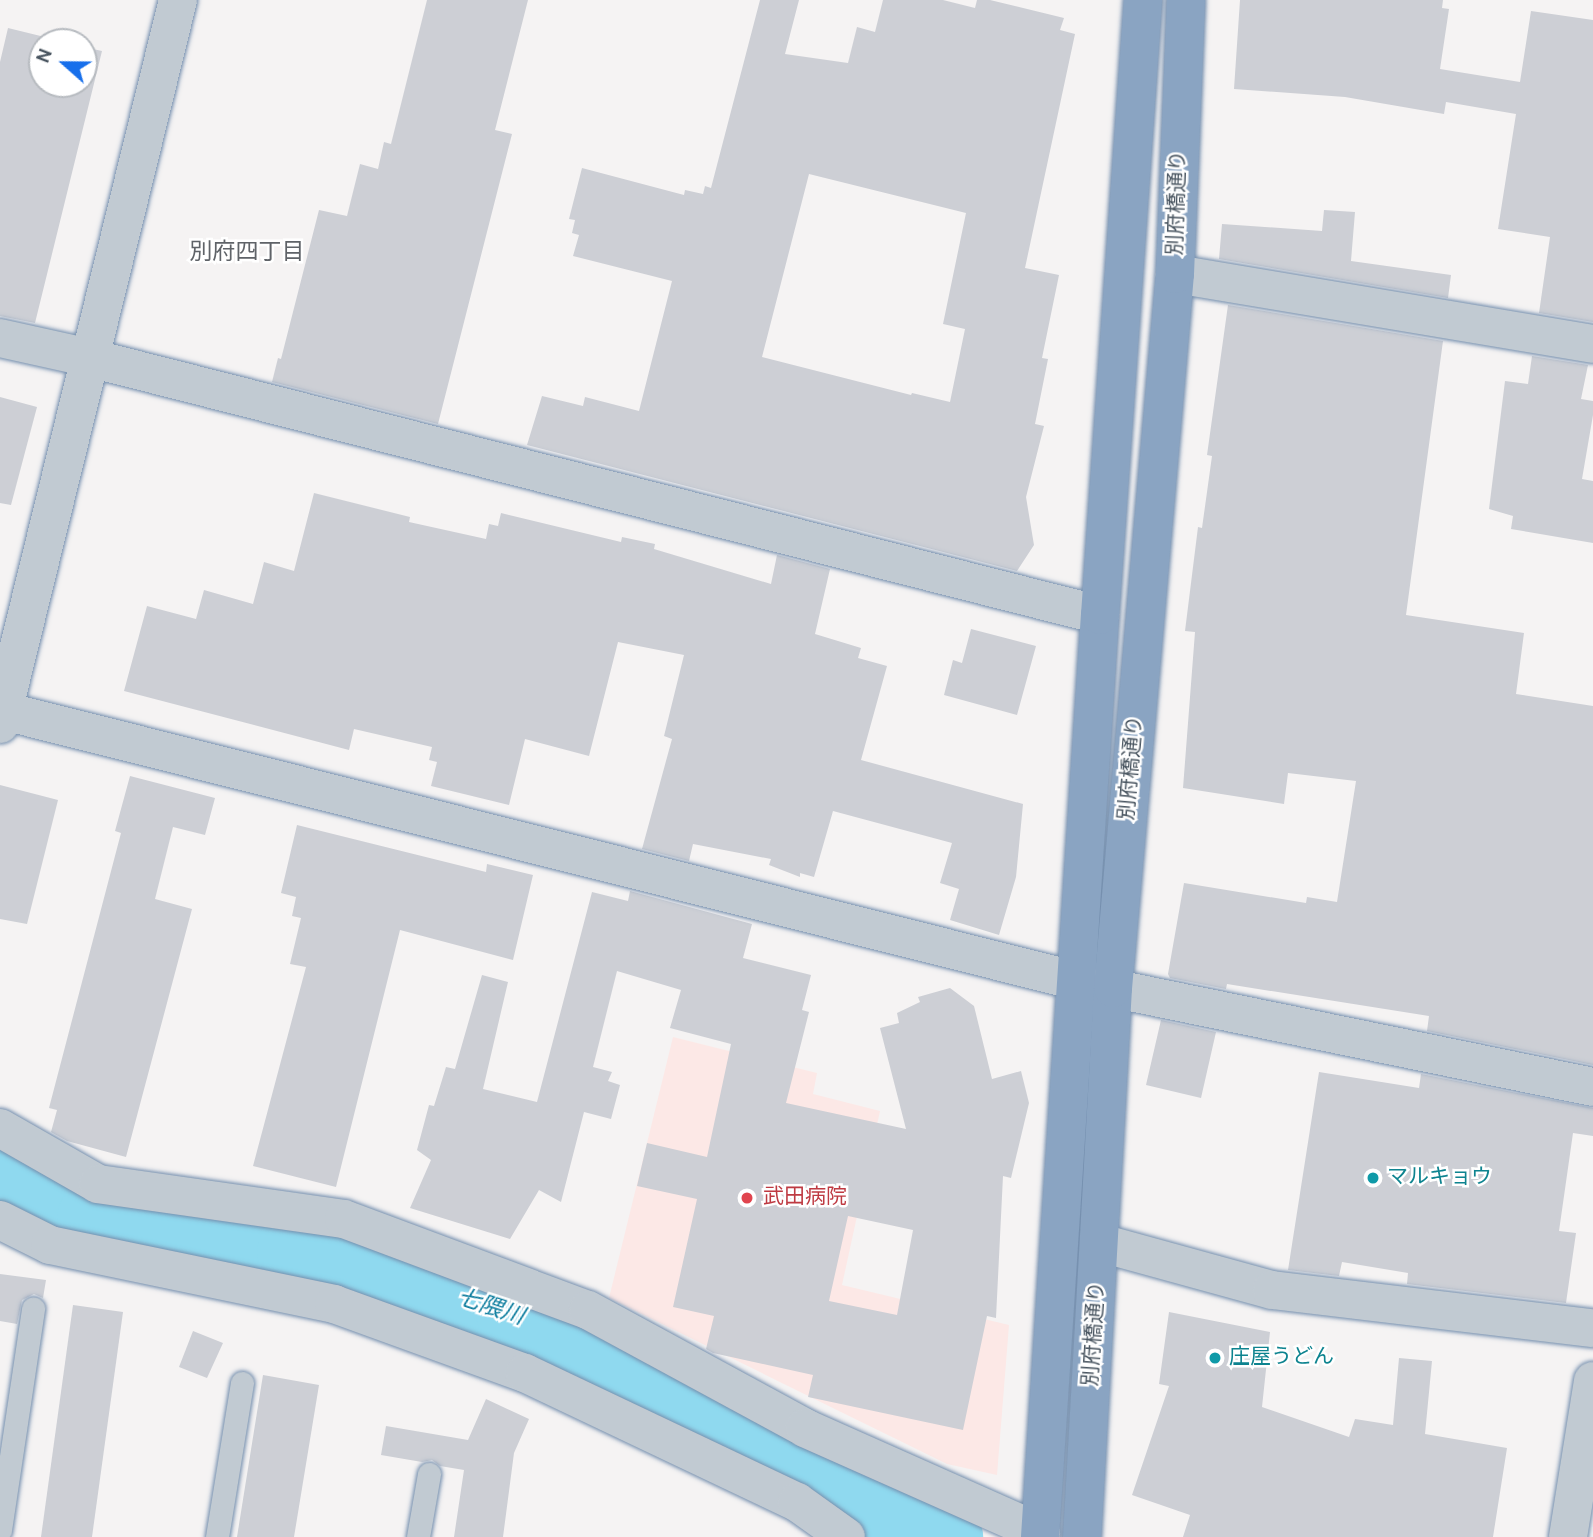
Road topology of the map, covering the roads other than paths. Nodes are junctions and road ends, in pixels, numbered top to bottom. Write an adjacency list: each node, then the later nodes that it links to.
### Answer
1 (178, 0): 7 (street)
2 (1143, 0): 8 (highway, 別府橋通り)
3 (1186, 0): 4 (highway, 別府橋通り)
4 (1175, 274): 6 (street); 11 (highway, 別府橋通り)
5 (0, 338): 7 (street)
6 (1593, 344)
7 (90, 358): 8 (street); 9 (street)
8 (1100, 615): 10 (highway, 別府橋通り)
9 (1, 715): 10 (street)
10 (1077, 981): 11 (street); 22 (highway, 別府橋通り)
11 (1114, 988): 12 (street); 15 (highway, 別府橋通り)
12 (1593, 1087)
13 (0, 1129): 22 (street)
14 (0, 1220): 25 (street)
15 (1101, 1243): 17 (street); 26 (highway, 別府橋通り)
16 (33, 1308): 21 (lane)
17 (1593, 1328)
18 (1593, 1381): 27 (street)
19 (242, 1383): 23 (lane)
20 (429, 1474): 24 (lane)
21 (0, 1530)
22 (1041, 1535)
23 (217, 1537)
24 (418, 1537)
25 (846, 1537)
26 (1082, 1537)
27 (1569, 1537)

